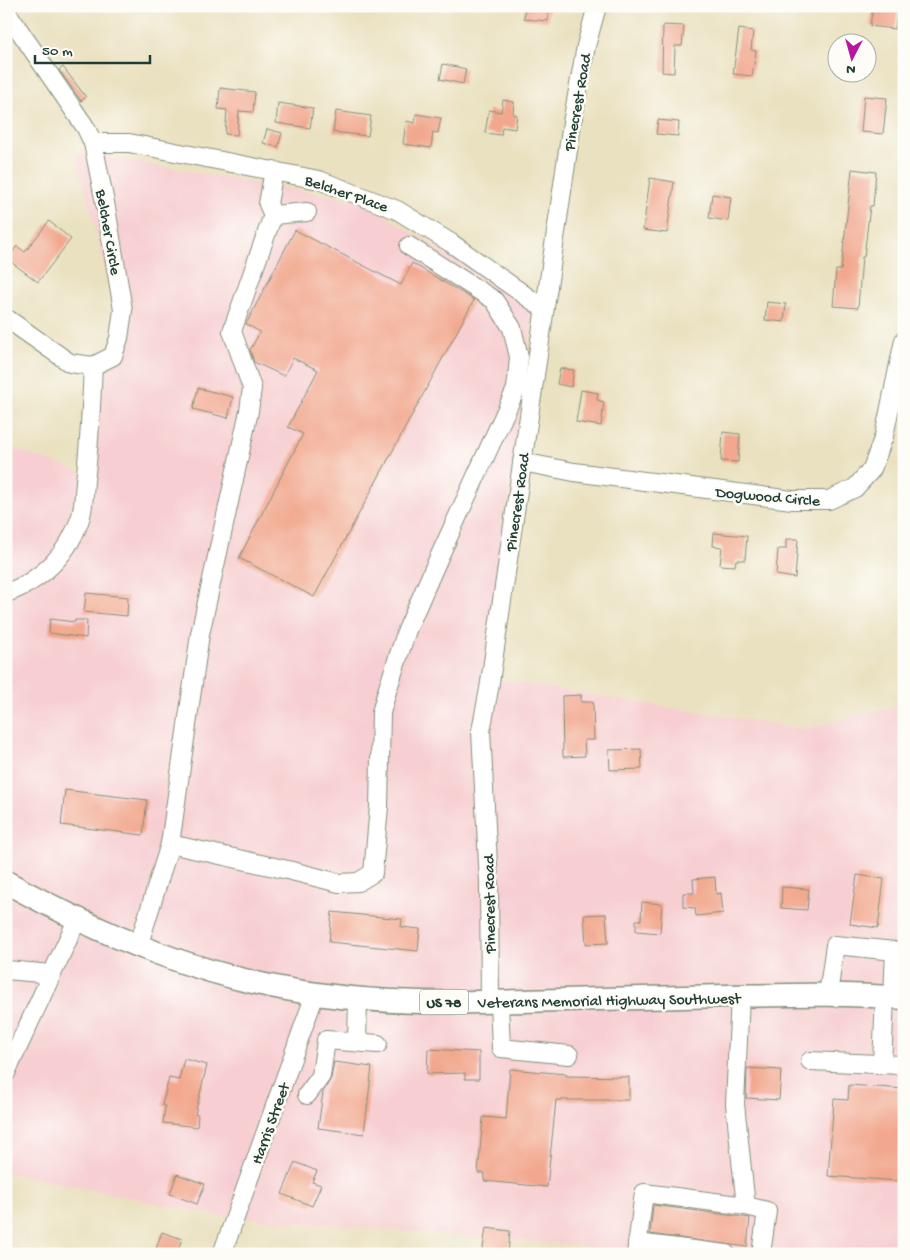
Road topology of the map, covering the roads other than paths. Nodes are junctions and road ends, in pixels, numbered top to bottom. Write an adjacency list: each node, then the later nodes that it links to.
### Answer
1 (597, 6): 8 (street, Pinecrest Road)
2 (6, 11): 3 (street, Belcher Circle)
3 (93, 143): 4 (street, Belcher Place); 11 (street, Belcher Circle)
4 (274, 170): 6 (street); 7 (street, Belcher Place)
5 (307, 212): 6 (street)
6 (273, 215): 14 (street)
7 (420, 224): 8 (street, Belcher Place); 14 (street)
8 (543, 308): 12 (street, Pinecrest Road)
9 (6, 318): 11 (street)
10 (904, 340): 12 (street, Dogwood Circle)
11 (93, 366): 13 (street)
12 (522, 462): 25 (street, Pinecrest Road)
13 (6, 593)
14 (170, 844): 17 (street)
15 (6, 882): 16 (main road, Veterans Memorial Highway Southwest / US 78)
16 (77, 920): 17 (main road, Veterans Memorial Highway Southwest / US 78); 19 (street)
17 (138, 947): 20 (main road, Veterans Memorial Highway Southwest / US 78)
18 (6, 970): 19 (street)
19 (52, 974): 31 (street)
20 (318, 994): 23 (main road, Veterans Memorial Highway Southwest / US 78); 36 (street, Harris Street)
21 (828, 995): 22 (main road, Veterans Memorial Highway Southwest / US 78); 24 (main road, Veterans Memorial Highway Southwest / US 78); 24 (street)
22 (740, 996): 25 (main road, Veterans Memorial Highway Southwest / US 78); 34 (street)
23 (358, 998): 25 (main road, Veterans Memorial Highway Southwest / US 78); 26 (street)
24 (894, 998): 32 (street)
25 (495, 1002): 29 (street, Pinecrest Road)
26 (357, 1042): 27 (street); 28 (street)
27 (378, 1044)
28 (324, 1055)
29 (569, 1055)
30 (810, 1061): 32 (street)
31 (8, 1063)
32 (882, 1064): 33 (street)
33 (901, 1065)
34 (746, 1206): 35 (street); 38 (street)
35 (636, 1249): 37 (street)
36 (222, 1254)
37 (726, 1254)
38 (761, 1254)

